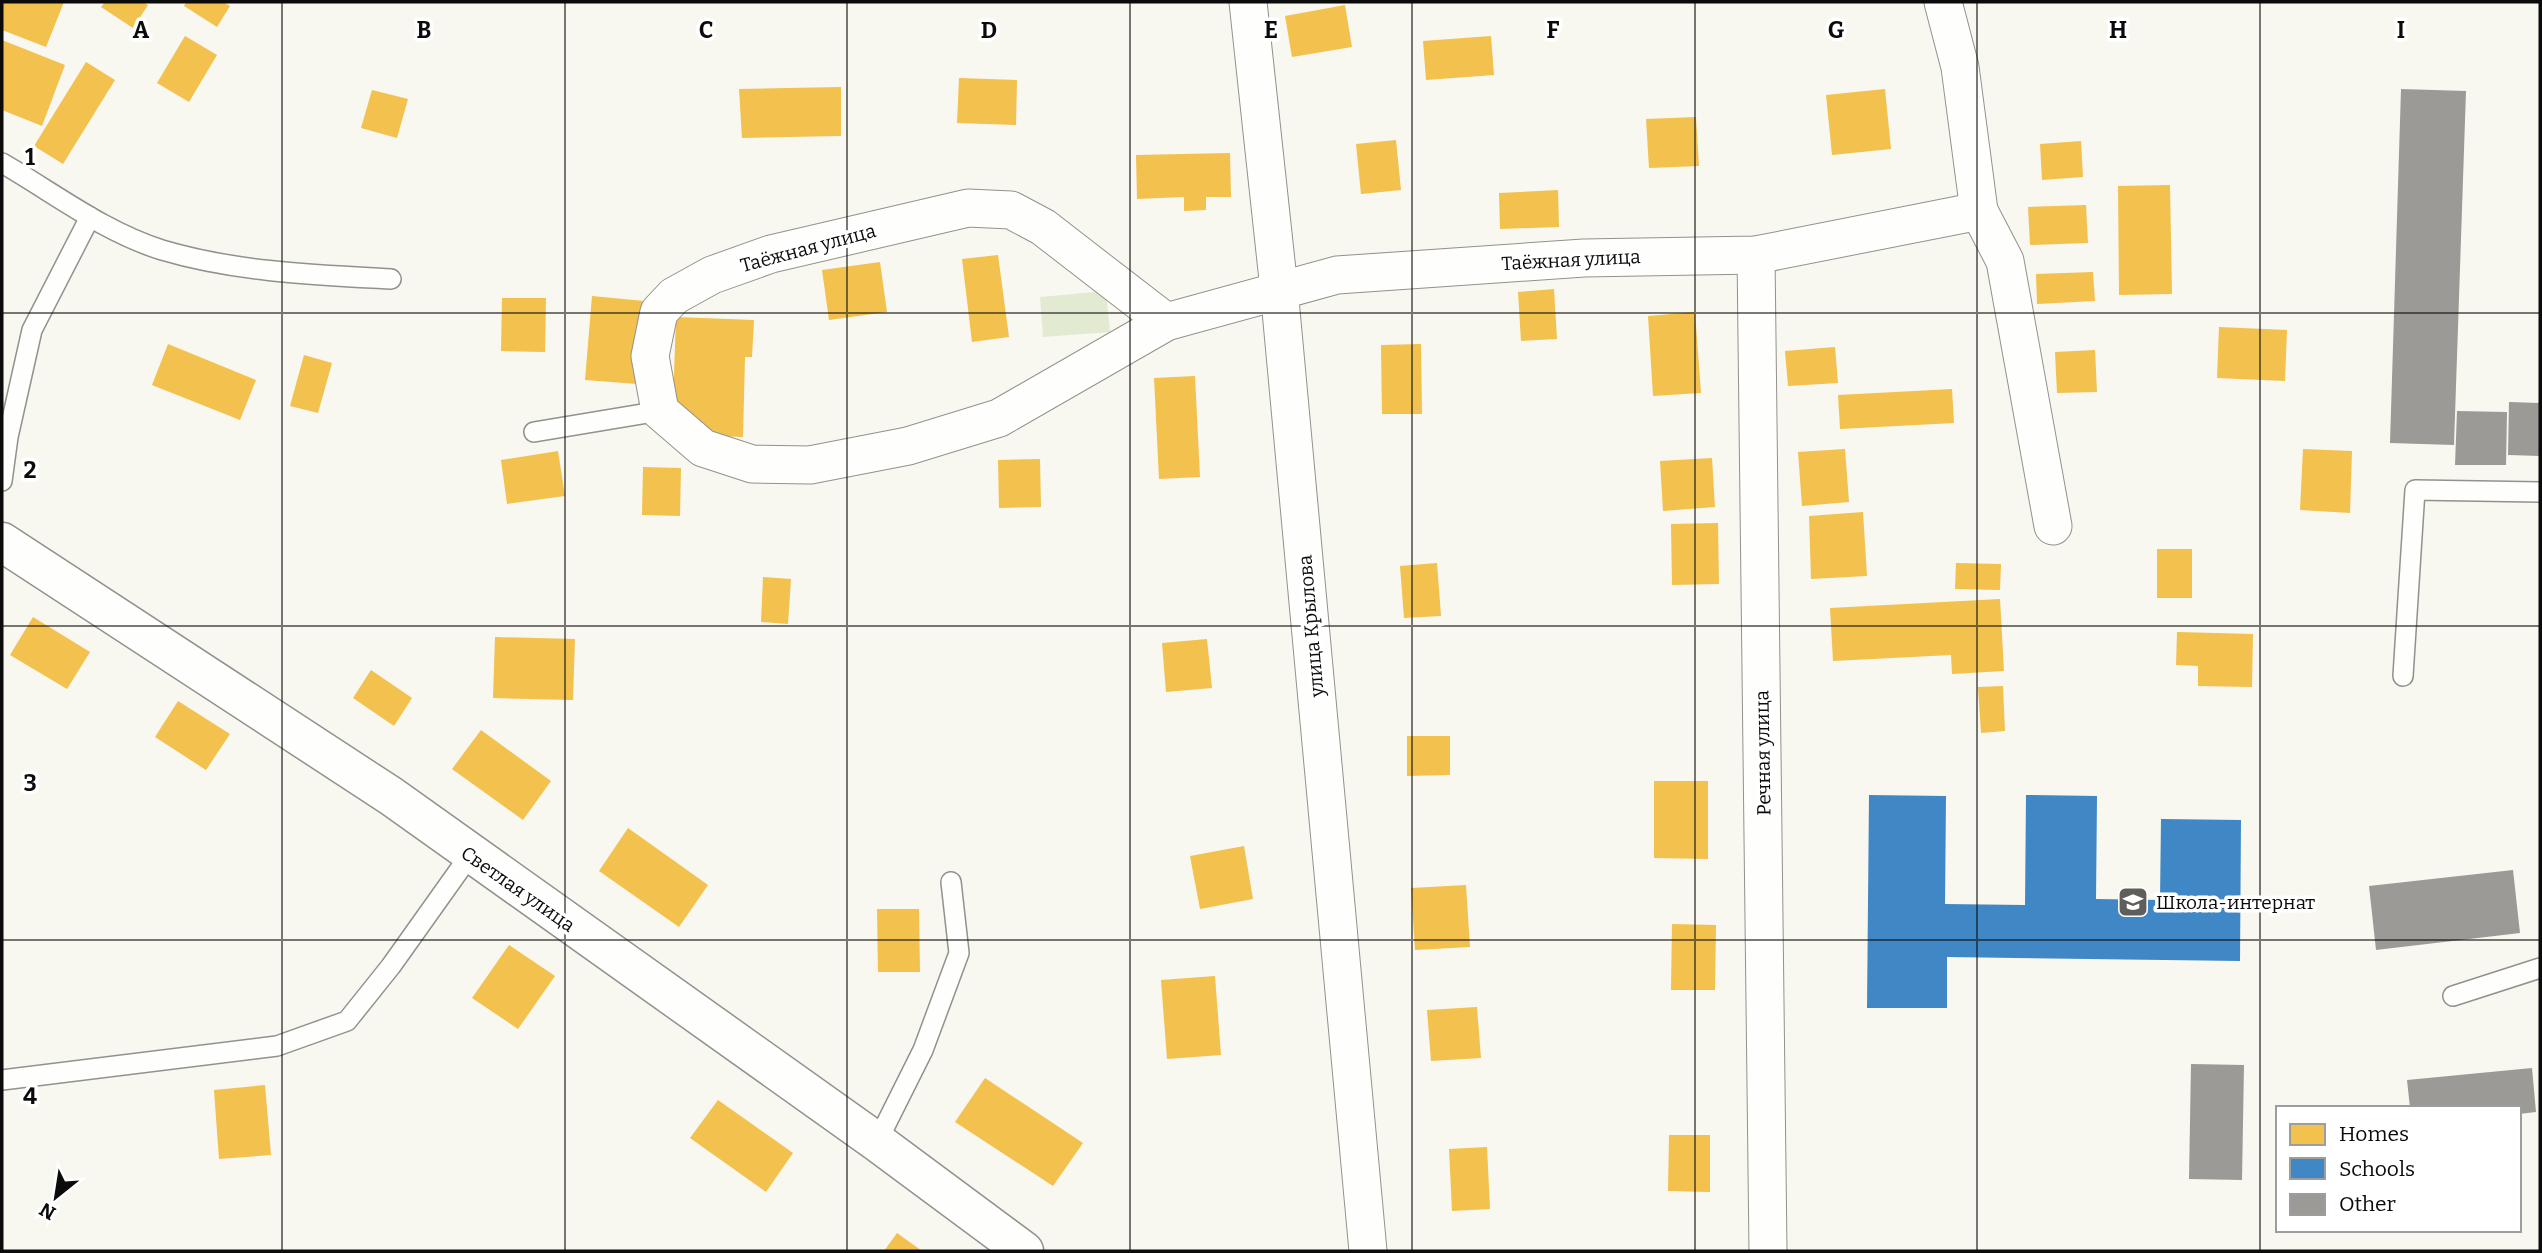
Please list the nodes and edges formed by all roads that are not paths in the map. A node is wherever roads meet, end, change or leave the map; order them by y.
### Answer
1 (1248, 2) edge
2 (1943, 2) edge
3 (2, 163) edge
4 (1979, 211) junction
5 (90, 217) junction
6 (1756, 255) junction
7 (391, 279) dead end
8 (1279, 289) junction
9 (1166, 322) junction
10 (660, 411) junction
11 (534, 432) dead end
12 (2, 481) edge
13 (2540, 492) edge
14 (2053, 526) dead end
15 (2, 542) edge
16 (2403, 676) dead end
17 (470, 855) junction
18 (951, 882) dead end
19 (2540, 968) edge
20 (2453, 996) dead end
21 (2, 1080) edge
22 (877, 1142) junction
23 (1024, 1251) edge
24 (1368, 1251) edge
25 (1768, 1251) edge

1 - 8 street, улица Крылова
2 - 4 street
3 - 5 lane
4 - 6 street, Таёжная улица
4 - 14 street
5 - 7 lane
5 - 12 lane
6 - 8 street, Таёжная улица
6 - 25 street, Речная улица
8 - 9 street, Таёжная улица
8 - 24 street, улица Крылова
9 - 10 street, Таёжная улица
9 - 10 street, Таёжная улица
10 - 11 lane
13 - 16 lane
15 - 17 street, Светлая улица
17 - 21 lane
17 - 22 street, Светлая улица
18 - 22 lane
19 - 20 lane
22 - 23 street, Светлая улица

